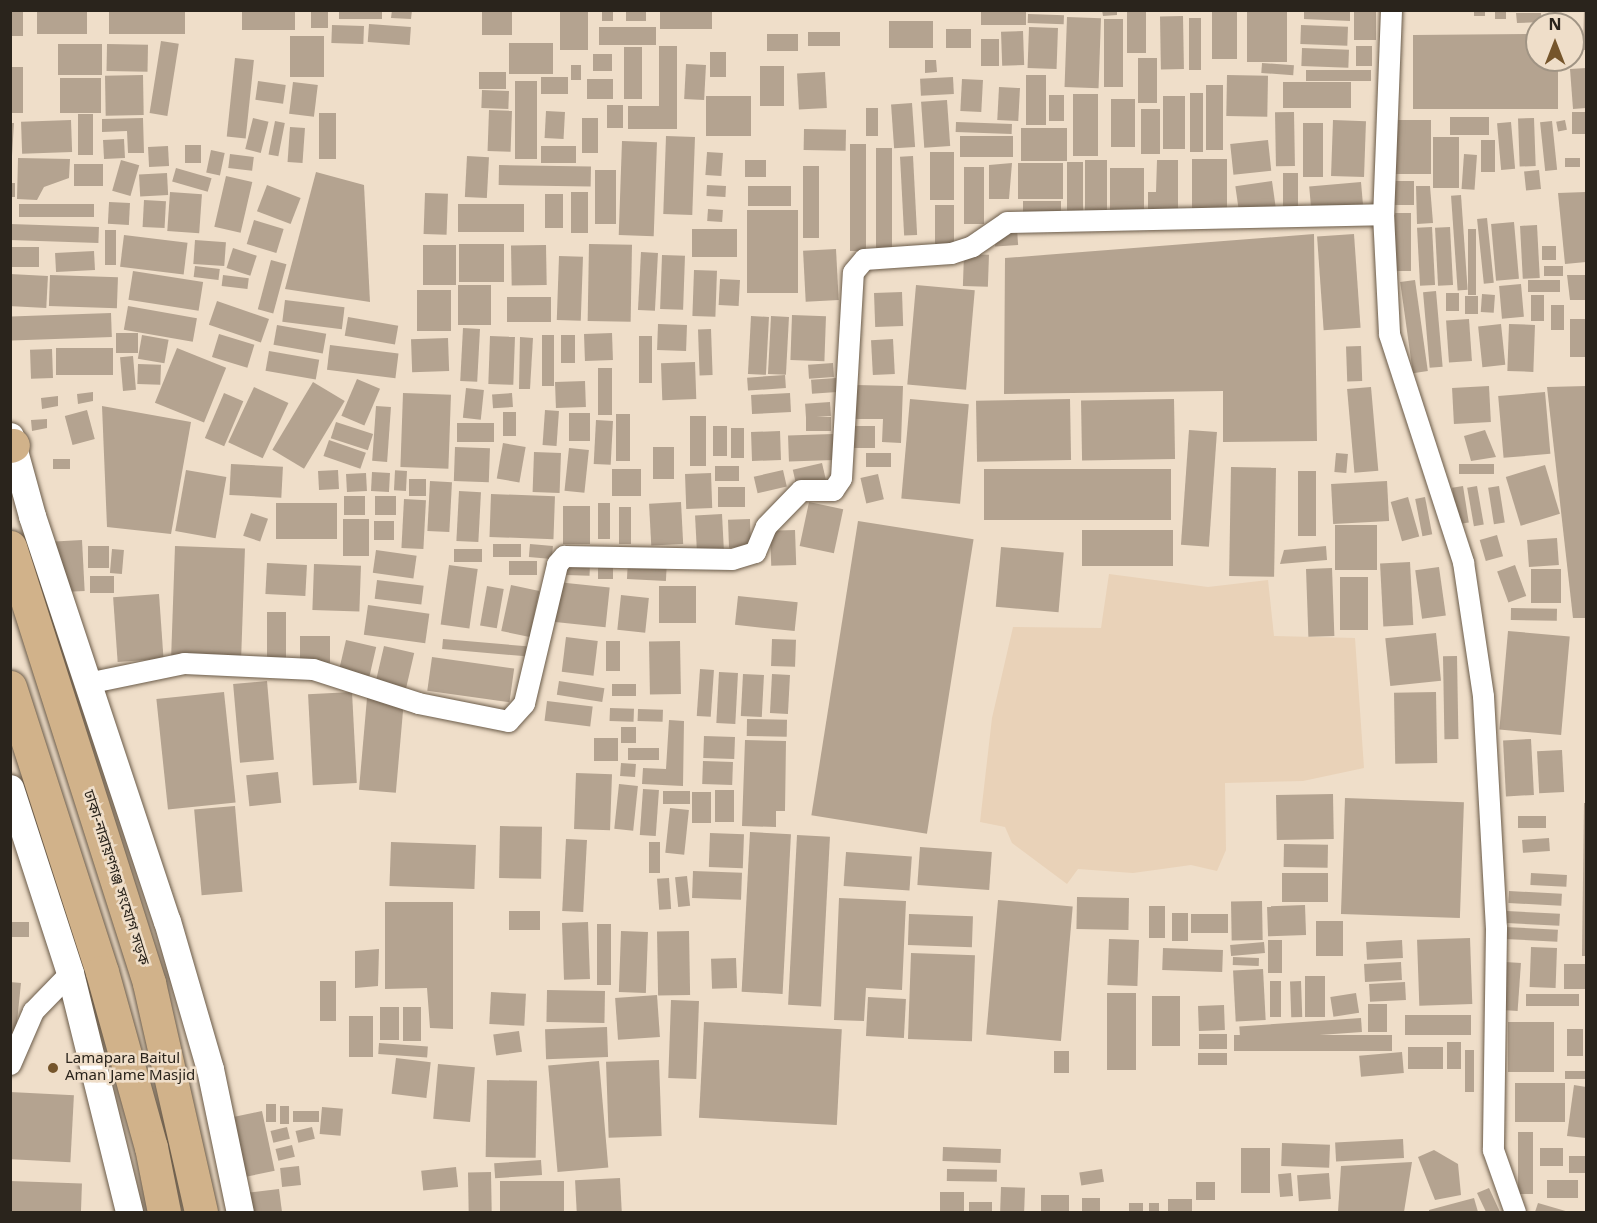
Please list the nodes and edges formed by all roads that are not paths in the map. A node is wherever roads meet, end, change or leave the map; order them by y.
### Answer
1 (1390, 10) edge
2 (1383, 214) junction
3 (11, 442) edge
4 (10, 547) edge
5 (87, 683) junction
6 (10, 687) edge
7 (10, 788) edge
8 (70, 973) junction
9 (10, 1065) edge
10 (129, 1212) edge
11 (164, 1212) edge
12 (201, 1212) edge
13 (240, 1212) edge
14 (1515, 1212) edge

1 - 2 street
2 - 5 street
2 - 14 street
3 - 5 street
4 - 12 main road, ঢাকা-নারায়ণগঞ্জ সংযোগ সড়ক
5 - 13 street
6 - 11 main road
7 - 8 street
8 - 9 street
8 - 10 street

